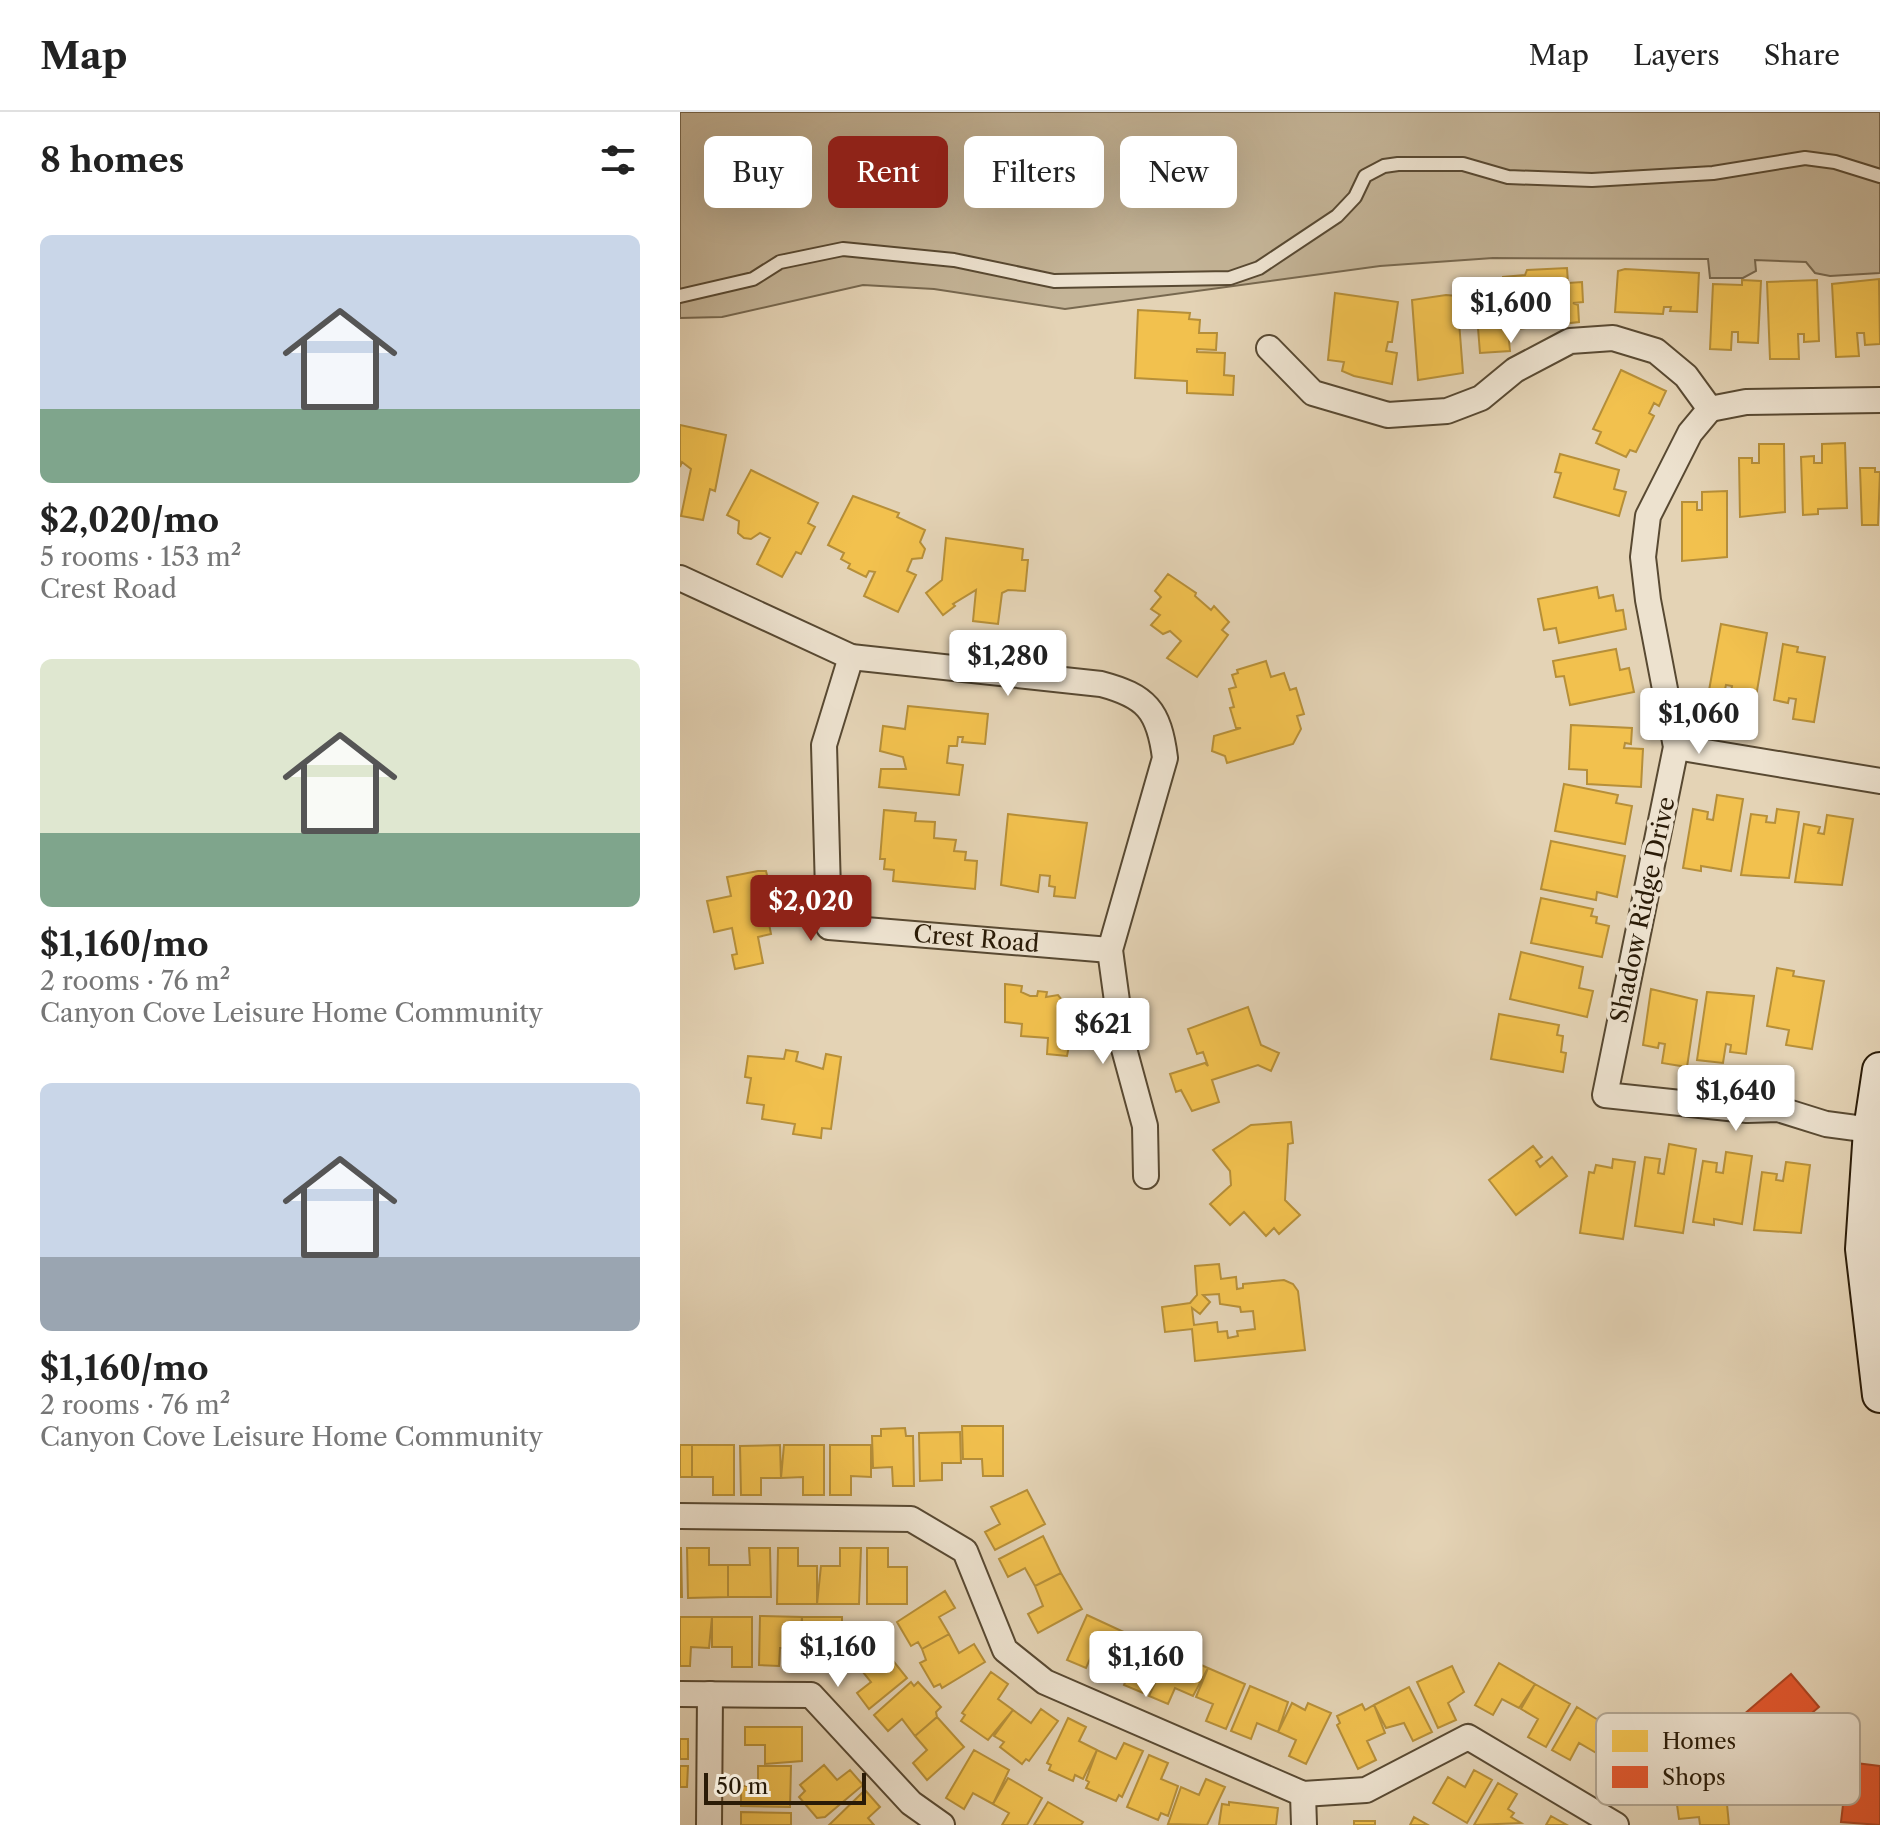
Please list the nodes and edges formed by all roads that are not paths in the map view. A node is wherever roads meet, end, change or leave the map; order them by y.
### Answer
1 (1880, 176) edge
2 (680, 296) edge
3 (1269, 348) dead end
4 (1880, 400) edge
5 (1710, 409) junction
6 (680, 578) edge
7 (851, 657) junction
8 (1676, 747) junction
9 (1880, 781) edge
10 (1110, 950) junction
11 (1880, 1070) edge
12 (1871, 1130) junction
13 (1146, 1176) dead end
14 (1880, 1395) edge
15 (680, 1516) edge
16 (680, 1694) edge
17 (710, 1694) junction
18 (1303, 1794) junction
19 (709, 1825) edge
20 (942, 1825) edge
21 (1304, 1825) edge
22 (1616, 1825) edge

1 - 2 lane
3 - 5 street
4 - 5 street
5 - 8 street, Shadow Ridge Drive
6 - 7 street
7 - 10 street, Crest Road
7 - 10 street
8 - 9 street
8 - 12 street, Shadow Ridge Drive
10 - 13 street
11 - 12 main road
12 - 14 main road
15 - 18 street
16 - 17 street
17 - 19 street
17 - 20 street
18 - 21 street
18 - 22 street

